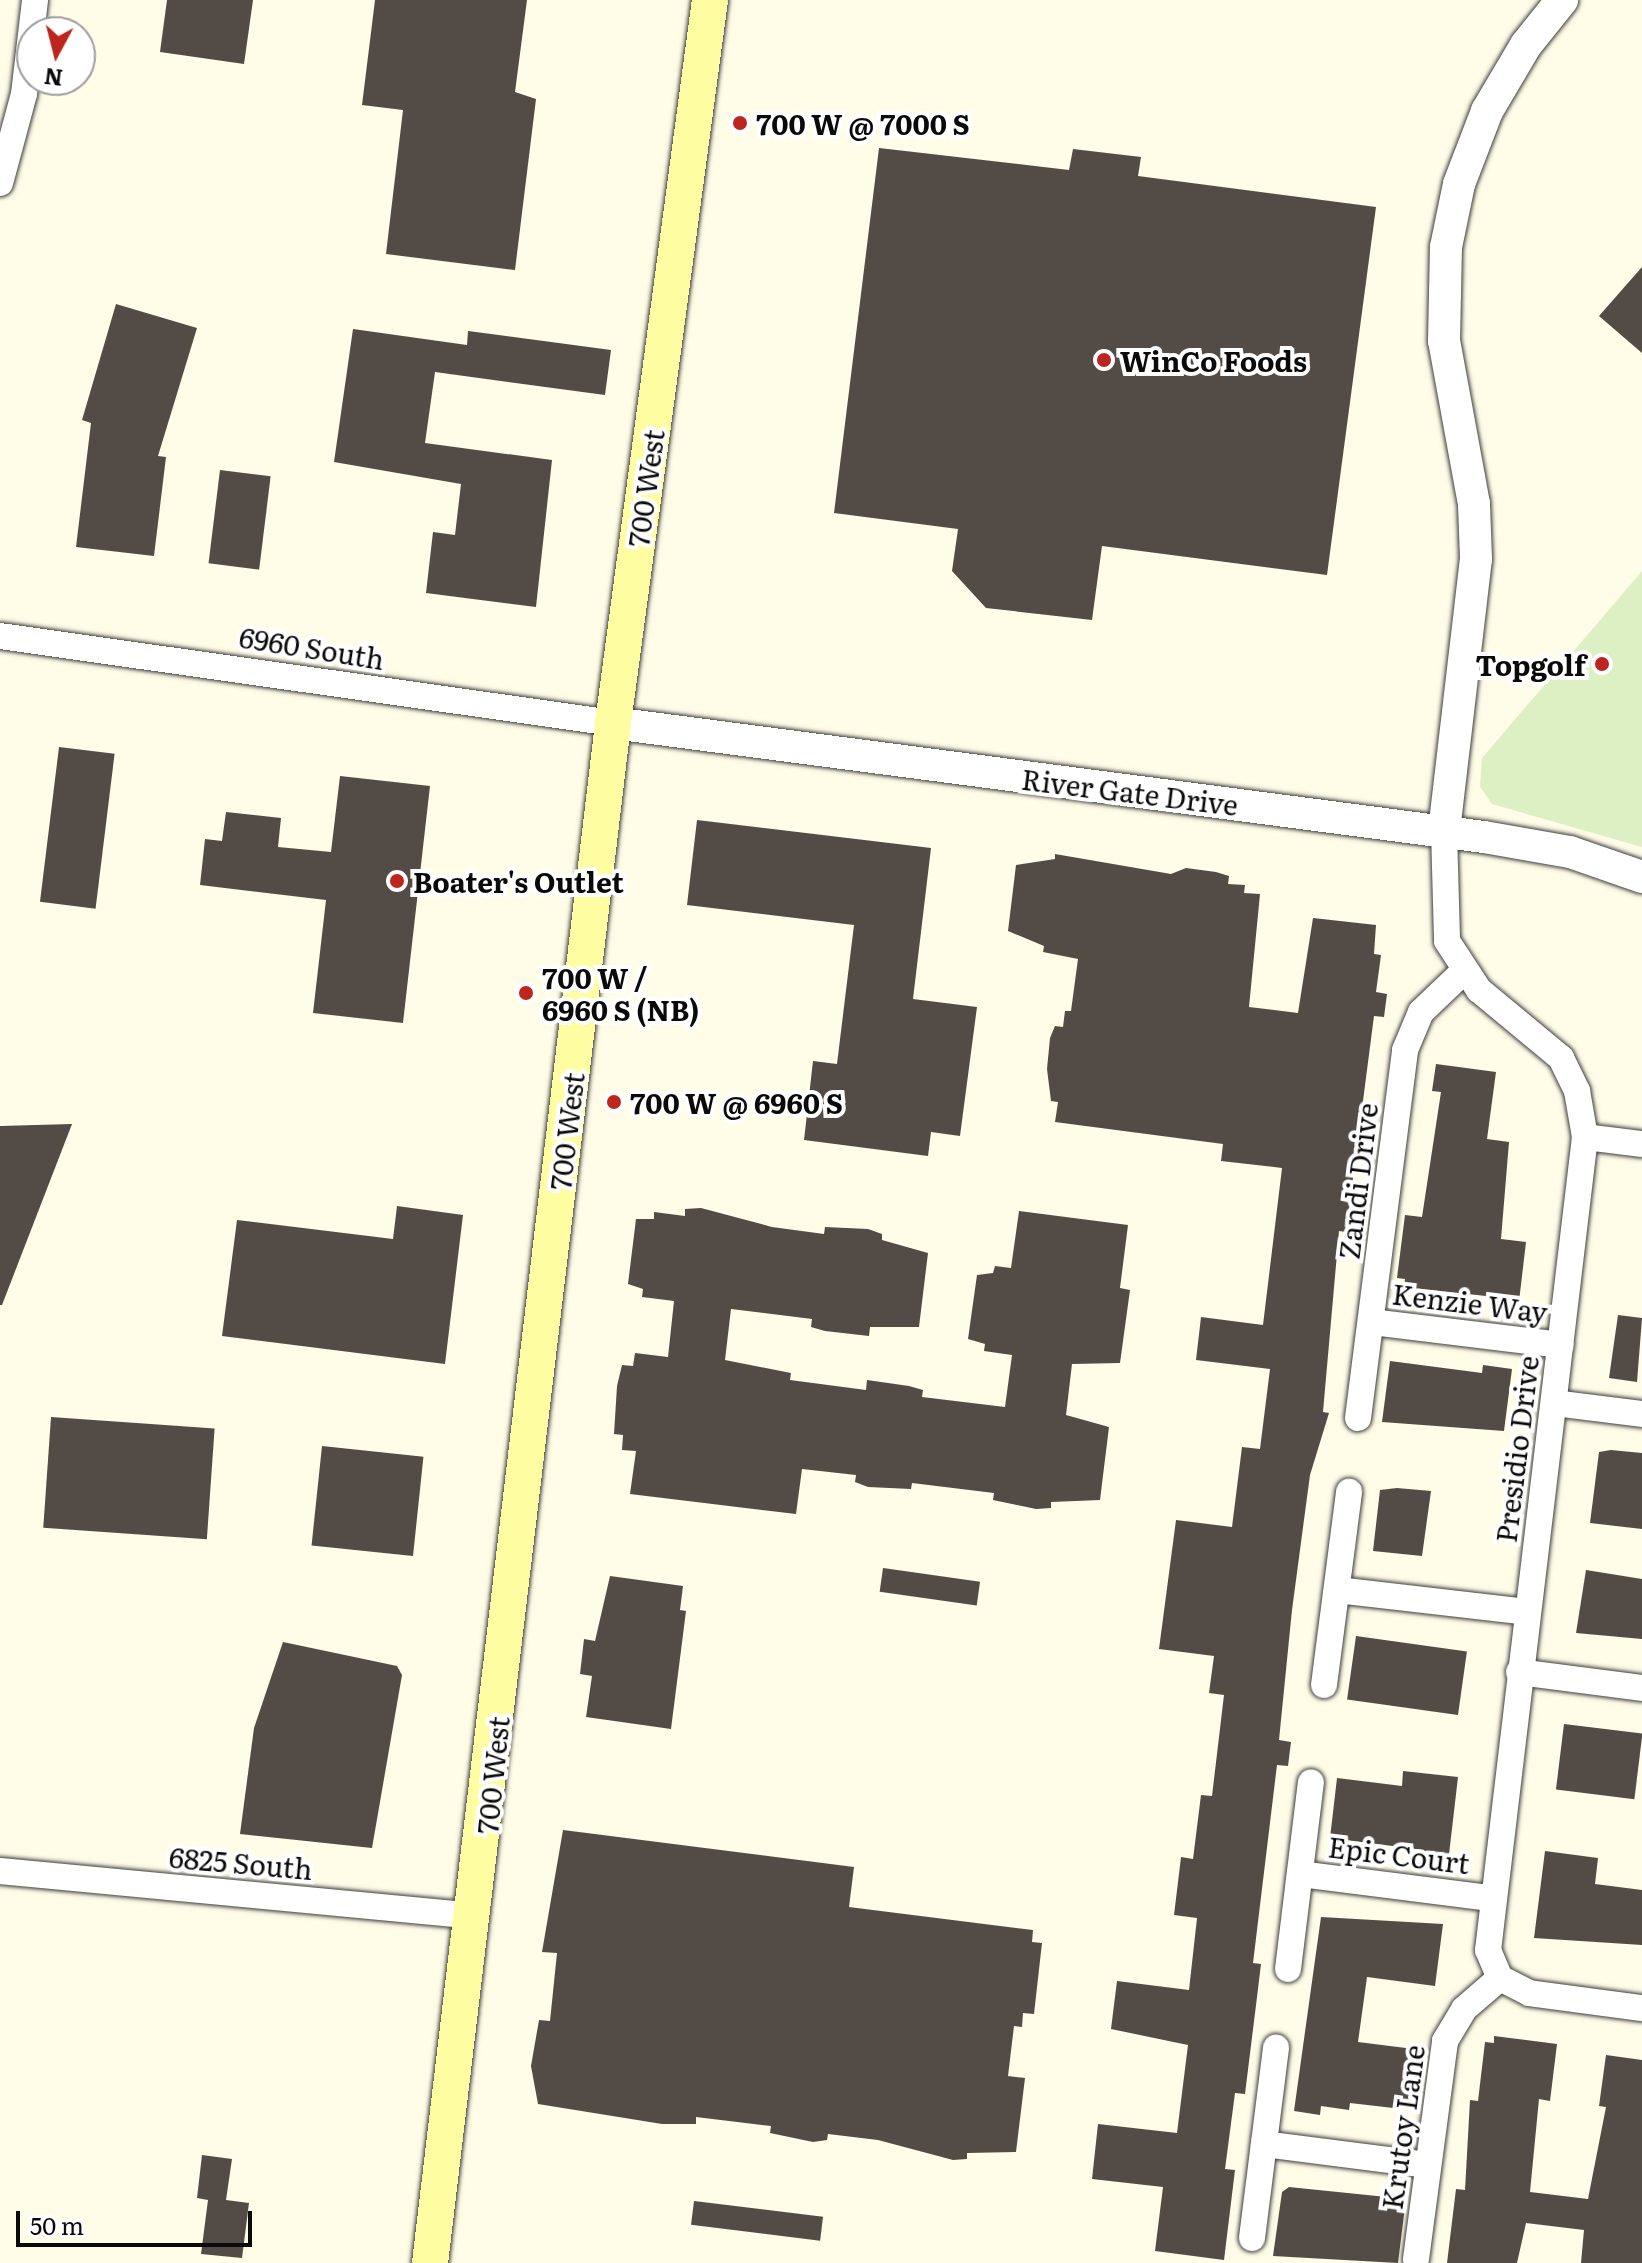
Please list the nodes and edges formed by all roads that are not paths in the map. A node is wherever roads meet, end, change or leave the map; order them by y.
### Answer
1 (35, 0) edge
2 (710, 0) edge
3 (1562, 0) edge
4 (0, 183) edge
5 (0, 636) edge
6 (613, 723) junction
7 (1444, 831) junction
8 (1642, 877) edge
9 (1463, 972) junction
10 (1585, 1137) junction
11 (1642, 1144) edge
12 (1371, 1322) junction
13 (1561, 1345) junction
14 (1554, 1403) junction
15 (1642, 1414) edge
16 (1358, 1418) dead end
17 (1349, 1492) dead end
18 (1337, 1590) junction
19 (1527, 1612) junction
20 (1519, 1672) junction
21 (1324, 1685) dead end
22 (1642, 1688) edge
23 (1311, 1782) dead end
24 (0, 1871) edge
25 (1300, 1874) junction
26 (1491, 1898) junction
27 (476, 1916) junction
28 (1288, 1969) dead end
29 (1500, 1978) junction
30 (1642, 2008) edge
31 (1276, 2048) dead end
32 (1264, 2144) junction
33 (1428, 2165) junction
34 (1252, 2238) dead end
35 (1416, 2259) dead end
36 (430, 2263) edge

1 - 4 street
2 - 6 main road, 700 West
3 - 7 street
5 - 6 street, 6960 South
6 - 7 street, River Gate Drive
6 - 27 main road, 700 West
7 - 8 street, River Gate Drive
7 - 9 street, Presidio Drive
9 - 10 street, Presidio Drive
9 - 12 street, Zandi Drive
10 - 11 street
10 - 13 street, Presidio Drive
12 - 13 street, Kenzie Way
12 - 16 street, Zandi Drive
13 - 14 street, Presidio Drive
14 - 15 street
14 - 19 street, Presidio Drive
17 - 18 street
18 - 19 street
18 - 21 street
19 - 20 street, Presidio Drive
20 - 22 street
20 - 26 street, Presidio Drive
23 - 25 street, Epic Court
24 - 27 street, 6825 South
25 - 26 street, Epic Court
25 - 28 street, Epic Court
26 - 29 street, Presidio Drive
27 - 36 main road, 700 West
29 - 30 street
29 - 33 street, Krutoy Lane
31 - 32 street
32 - 33 street
32 - 34 street
33 - 35 street, Krutoy Lane

